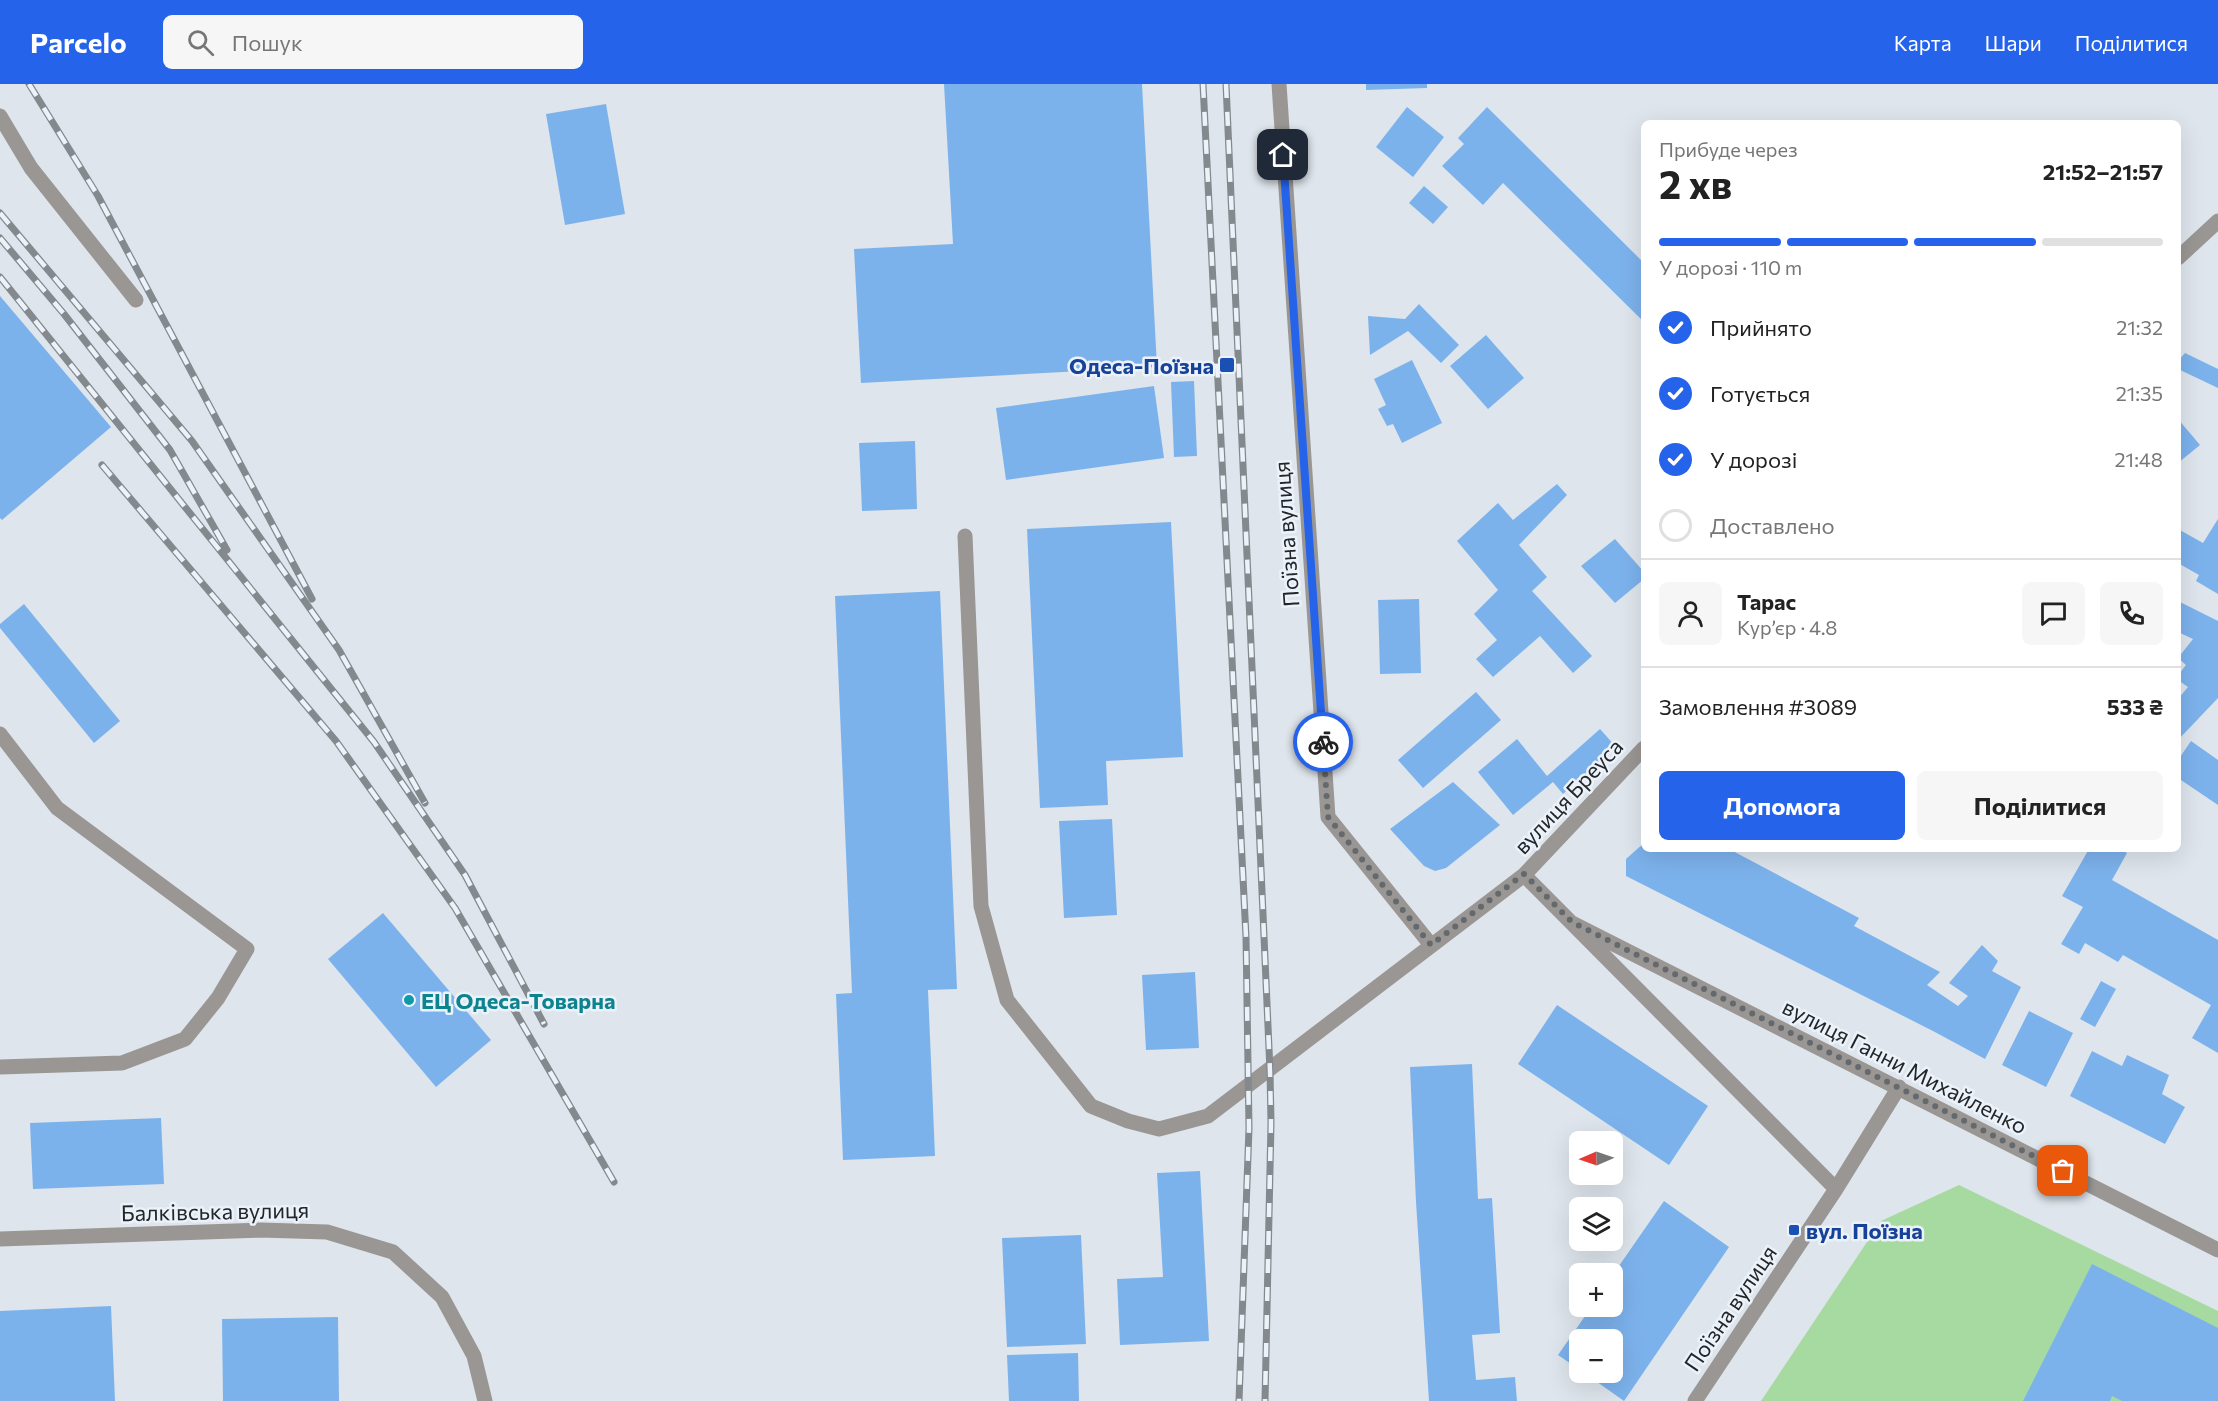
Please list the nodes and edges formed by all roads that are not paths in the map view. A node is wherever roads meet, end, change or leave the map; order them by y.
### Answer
1 (1279, 84) edge
2 (0, 116) edge
3 (2218, 221) edge
4 (2181, 255) edge
5 (136, 300) dead end
6 (964, 536) dead end
7 (0, 734) edge
8 (1641, 751) edge
9 (1524, 874) junction
10 (1572, 922) junction
11 (1431, 945) junction
12 (0, 1067) edge
13 (1899, 1087) junction
14 (1836, 1189) junction
15 (0, 1239) edge
16 (2218, 1251) edge
17 (485, 1401) edge
18 (1695, 1401) edge

1 - 11 street, Поїзна вулиця
2 - 5 street
3 - 4 street
6 - 11 street, вулиця Бреуса
7 - 12 street
8 - 9 street, вулиця Бреуса
9 - 10 street, вулиця Ганни Михайленко
9 - 11 street, вулиця Бреуса
10 - 13 street, вулиця Ганни Михайленко
10 - 14 street, вулиця Ганни Михайленко
13 - 14 street, Поїзна вулиця
13 - 16 street, вулиця Ганни Михайленко
14 - 18 street, Поїзна вулиця
15 - 17 street, Балківська вулиця

